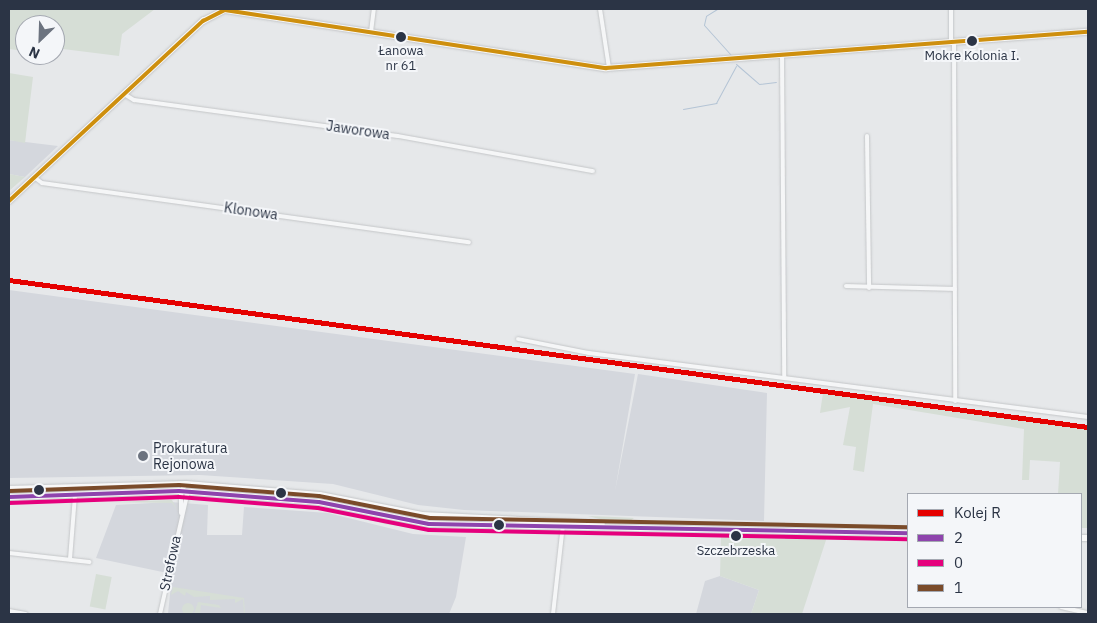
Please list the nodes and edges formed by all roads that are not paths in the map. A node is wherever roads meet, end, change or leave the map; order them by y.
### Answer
1 (374, 9) edge
2 (600, 9) edge
3 (951, 9) edge
4 (371, 32) junction
5 (1088, 32) edge
6 (953, 42) junction
7 (782, 55) junction
8 (609, 68) junction
9 (124, 94) junction
10 (867, 136) dead end
11 (593, 171) dead end
12 (34, 178) junction
13 (9, 201) edge
14 (469, 242) dead end
15 (846, 286) dead end
16 (869, 288) junction
17 (955, 289) junction
18 (518, 338) dead end
19 (784, 376) junction
20 (955, 401) junction
21 (1088, 417) edge
22 (186, 484) junction
23 (9, 489) edge
24 (184, 492) junction
25 (75, 496) junction
26 (9, 497) edge
27 (563, 520) junction
28 (609, 526) junction
29 (563, 528) junction
30 (907, 533) edge
31 (9, 553) edge
32 (70, 560) junction
33 (89, 562) dead end
34 (1066, 608) edge
35 (9, 611) edge
36 (1088, 613) edge
37 (26, 614) edge
38 (160, 614) edge
39 (553, 614) edge

1 - 4 street
2 - 8 street
3 - 6 street
4 - 8 street
4 - 9 street
5 - 6 street
6 - 7 street
6 - 17 street
7 - 8 street
7 - 19 street
9 - 11 street, Jaworowa
9 - 12 street
10 - 16 street
12 - 13 street
12 - 14 street, Klonowa
15 - 16 street
16 - 17 street
17 - 20 street
18 - 19 street
19 - 20 street
20 - 21 street
22 - 23 main road
22 - 24 street
22 - 27 main road
24 - 25 main road
24 - 29 main road
24 - 38 street, Strefowa
25 - 26 main road
25 - 32 street
27 - 28 main road
27 - 29 street
28 - 29 main road
28 - 30 main road
29 - 39 street
31 - 32 street
32 - 33 street
34 - 36 street
35 - 37 street

